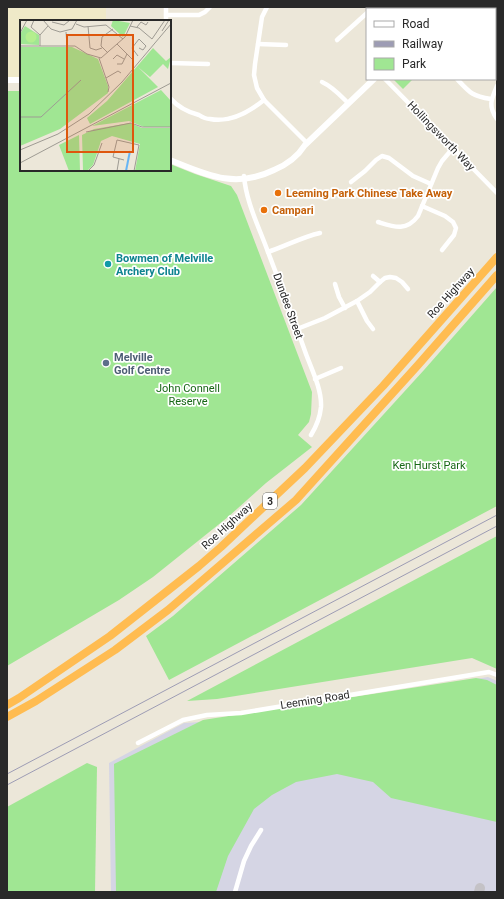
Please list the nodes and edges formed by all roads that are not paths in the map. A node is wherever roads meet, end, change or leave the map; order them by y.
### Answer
1 (166, 7) edge
2 (210, 7) edge
3 (267, 7) edge
4 (366, 14) edge
5 (166, 15) junction
6 (166, 20) edge
7 (337, 40) dead end
8 (258, 44) junction
9 (286, 45) dead end
10 (171, 63) edge
11 (208, 64) dead end
12 (373, 80) edge
13 (386, 80) edge
14 (458, 80) edge
15 (7, 81) edge
16 (20, 81) edge
17 (322, 82) dead end
18 (497, 86) edge
19 (171, 99) edge
20 (491, 99) junction
21 (264, 100) junction
22 (348, 104) junction
23 (497, 119) edge
24 (306, 144) junction
25 (453, 148) junction
26 (171, 157) edge
27 (171, 160) edge
28 (244, 178) junction
29 (351, 182) dead end
30 (431, 184) junction
31 (497, 193) edge
32 (422, 206) junction
33 (378, 222) dead end
34 (320, 233) dead end
35 (442, 250) dead end
36 (268, 252) junction
37 (497, 257) edge
38 (497, 275) edge
39 (373, 276) dead end
40 (380, 282) junction
41 (335, 284) dead end
42 (408, 289) dead end
43 (357, 301) junction
44 (345, 308) junction
45 (297, 329) junction
46 (373, 329) dead end
47 (341, 368) dead end
48 (315, 379) junction
49 (311, 435) dead end
50 (497, 675) edge
51 (7, 705) edge
52 (7, 717) edge
53 (138, 743) dead end
54 (261, 830) dead end
55 (235, 892) edge

1 - 5 street
2 - 5 street
3 - 8 street
4 - 7 street
5 - 6 street
8 - 9 street
8 - 21 street
10 - 11 street
12 - 22 main road
13 - 25 street, Hollingsworth Way
14 - 20 street
15 - 16 main road
17 - 22 street
18 - 20 street
19 - 21 street
20 - 23 street
21 - 24 street
22 - 24 main road
24 - 28 main road
25 - 30 street
25 - 31 street, Hollingsworth Way
26 - 28 main road
27 - 28 main road
28 - 36 street, Dundee Street
29 - 30 street
30 - 32 street
32 - 33 street
32 - 35 street
34 - 36 street
36 - 45 street, Dundee Street
37 - 51 highway, Roe Highway / 3
38 - 52 highway, Roe Highway / 3
39 - 40 street
40 - 42 street
40 - 43 street
41 - 44 street
43 - 44 street
43 - 46 street
44 - 45 street
45 - 48 street, Dundee Street
47 - 48 street
48 - 49 street, Dundee Street
50 - 53 street, Leeming Road
54 - 55 street

